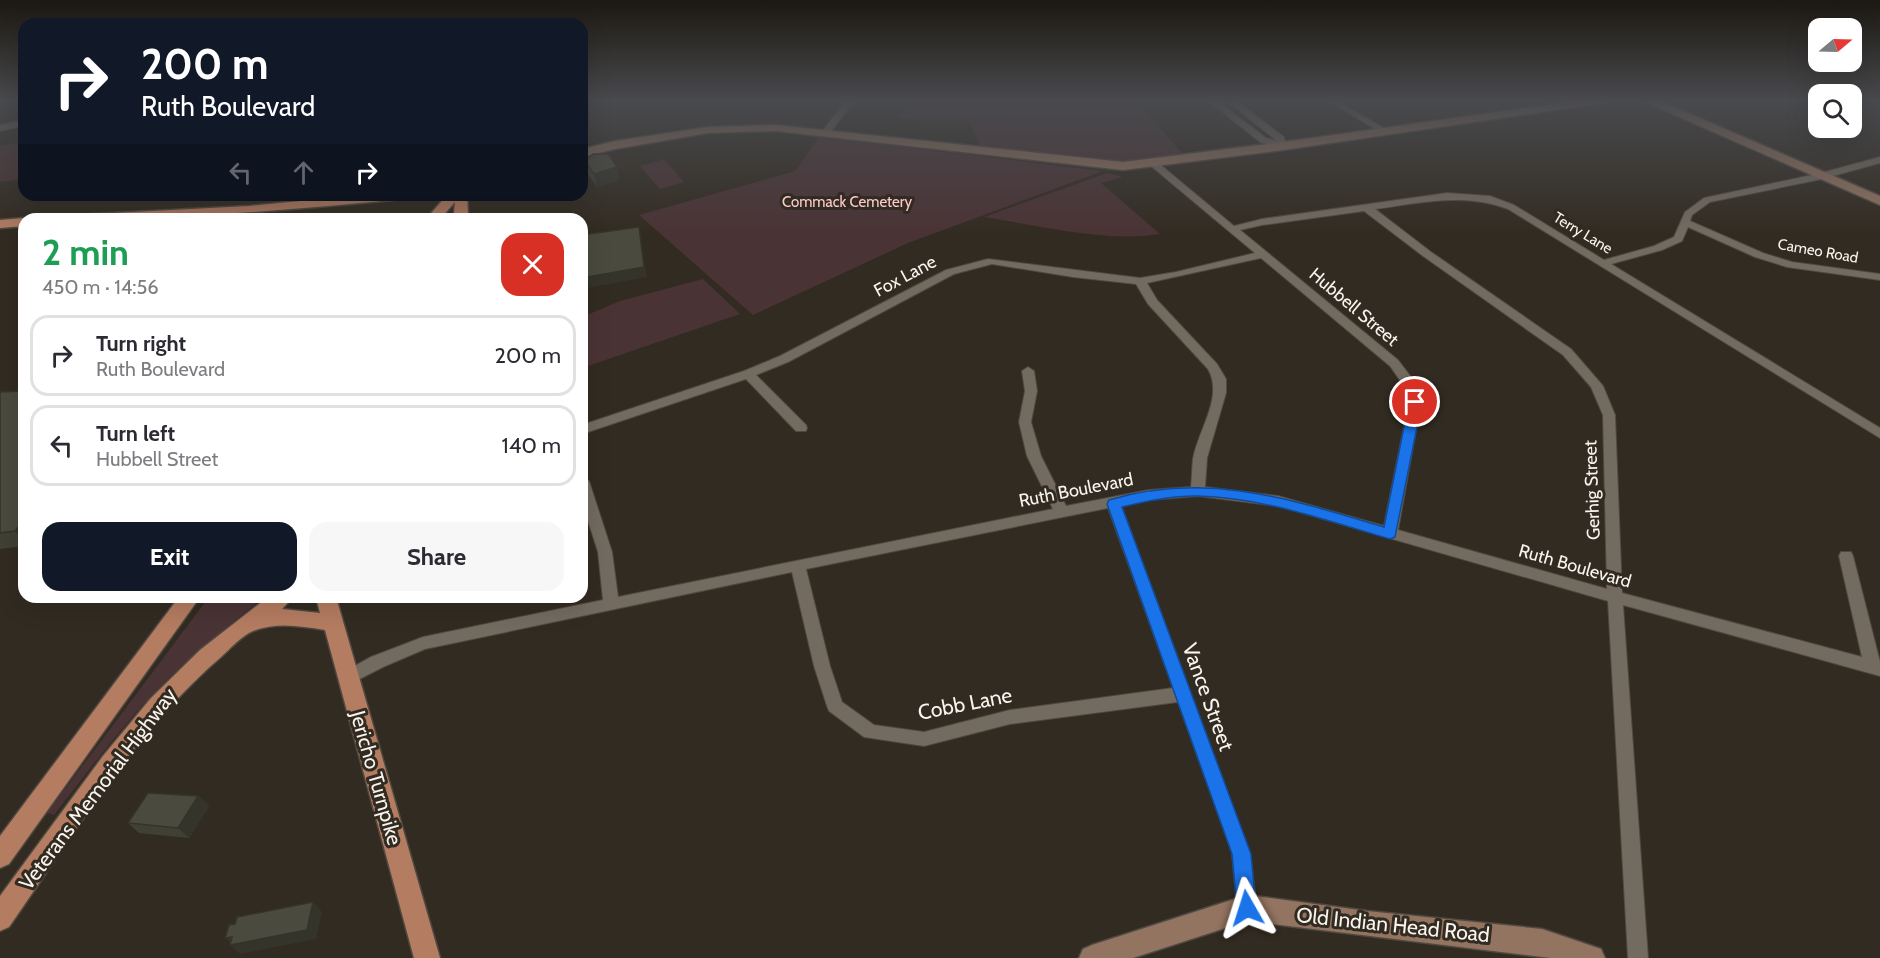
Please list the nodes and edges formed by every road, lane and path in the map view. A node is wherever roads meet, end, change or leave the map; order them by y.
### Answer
1 (618, 145) edge
2 (632, 145) edge
3 (932, 145) edge
4 (1279, 145) edge
5 (1293, 145) edge
6 (1755, 145) edge
7 (1760, 145) edge
8 (1283, 146) junction
9 (588, 152) edge
10 (588, 158) edge
11 (1880, 160) edge
12 (1154, 164) junction
13 (1827, 175) junction
14 (1880, 195) edge
15 (284, 201) edge
16 (349, 201) edge
17 (449, 201) edge
18 (1880, 201) edge
19 (1367, 208) junction
20 (214, 210) junction
21 (168, 213) edge
22 (438, 213) edge
23 (18, 222) edge
24 (1685, 222) junction
25 (0, 224) edge
26 (1233, 229) junction
27 (1263, 254) junction
28 (1603, 263) junction
29 (1880, 277) edge
30 (1140, 281) junction
31 (1028, 371) dead end
32 (747, 374) junction
33 (588, 428) edge
34 (801, 428) dead end
35 (1880, 434) edge
36 (1198, 491) junction
37 (588, 500) edge
38 (1114, 504) junction
39 (1062, 513) junction
40 (1390, 534) junction
41 (1846, 556) dead end
42 (798, 567) junction
43 (1615, 597) junction
44 (186, 603) edge
45 (275, 603) edge
46 (328, 603) edge
47 (611, 605) junction
48 (333, 623) junction
49 (236, 632) junction
50 (1876, 668) edge
51 (348, 678) junction
52 (1182, 694) junction
53 (0, 856) edge
54 (1247, 908) junction
55 (0, 918) edge
56 (427, 958) edge
57 (1092, 958) edge
58 (1592, 958) edge
59 (1638, 958) edge

1 - 9 main road
2 - 10 main road
3 - 12 main road
4 - 8 street
5 - 8 main road
6 - 13 main road
7 - 13 main road
8 - 12 main road
11 - 13 street
12 - 26 street, Hubbell Street
13 - 14 main road
13 - 18 main road
13 - 24 street
15 - 20 main road
16 - 20 main road
17 - 22 main road
19 - 26 street, Terry Lane
19 - 28 street, Terry Lane
19 - 43 street, Gerhig Street
20 - 21 main road
23 - 25 main road
24 - 28 street
24 - 29 street, Cameo Road
26 - 27 street, Hubbell Street
27 - 30 street, Fox Lane
27 - 40 street, Hubbell Street
28 - 35 street, Terry Lane
30 - 32 street, Fox Lane
30 - 36 street
31 - 39 street
32 - 33 street, Fox Lane
32 - 34 street
36 - 38 street, Ruth Boulevard
36 - 40 street, Ruth Boulevard
37 - 47 street
38 - 39 street, Ruth Boulevard
38 - 52 street, Vance Street
39 - 42 street, Ruth Boulevard
40 - 43 street, Ruth Boulevard
41 - 50 street
42 - 47 street, Ruth Boulevard
42 - 52 street, Cobb Lane
43 - 50 street, Ruth Boulevard
43 - 59 street, Gerhig Street
44 - 53 main road, Veterans Memorial Highway
45 - 49 main road, Veterans Memorial Highway
46 - 48 main road, Jericho Turnpike
47 - 51 street, Ruth Boulevard
48 - 49 main road
48 - 51 main road, Jericho Turnpike
49 - 55 main road, Veterans Memorial Highway
51 - 56 main road, Jericho Turnpike
52 - 54 street, Vance Street
54 - 57 main road, Old Indian Head Road
54 - 58 main road, Old Indian Head Road

